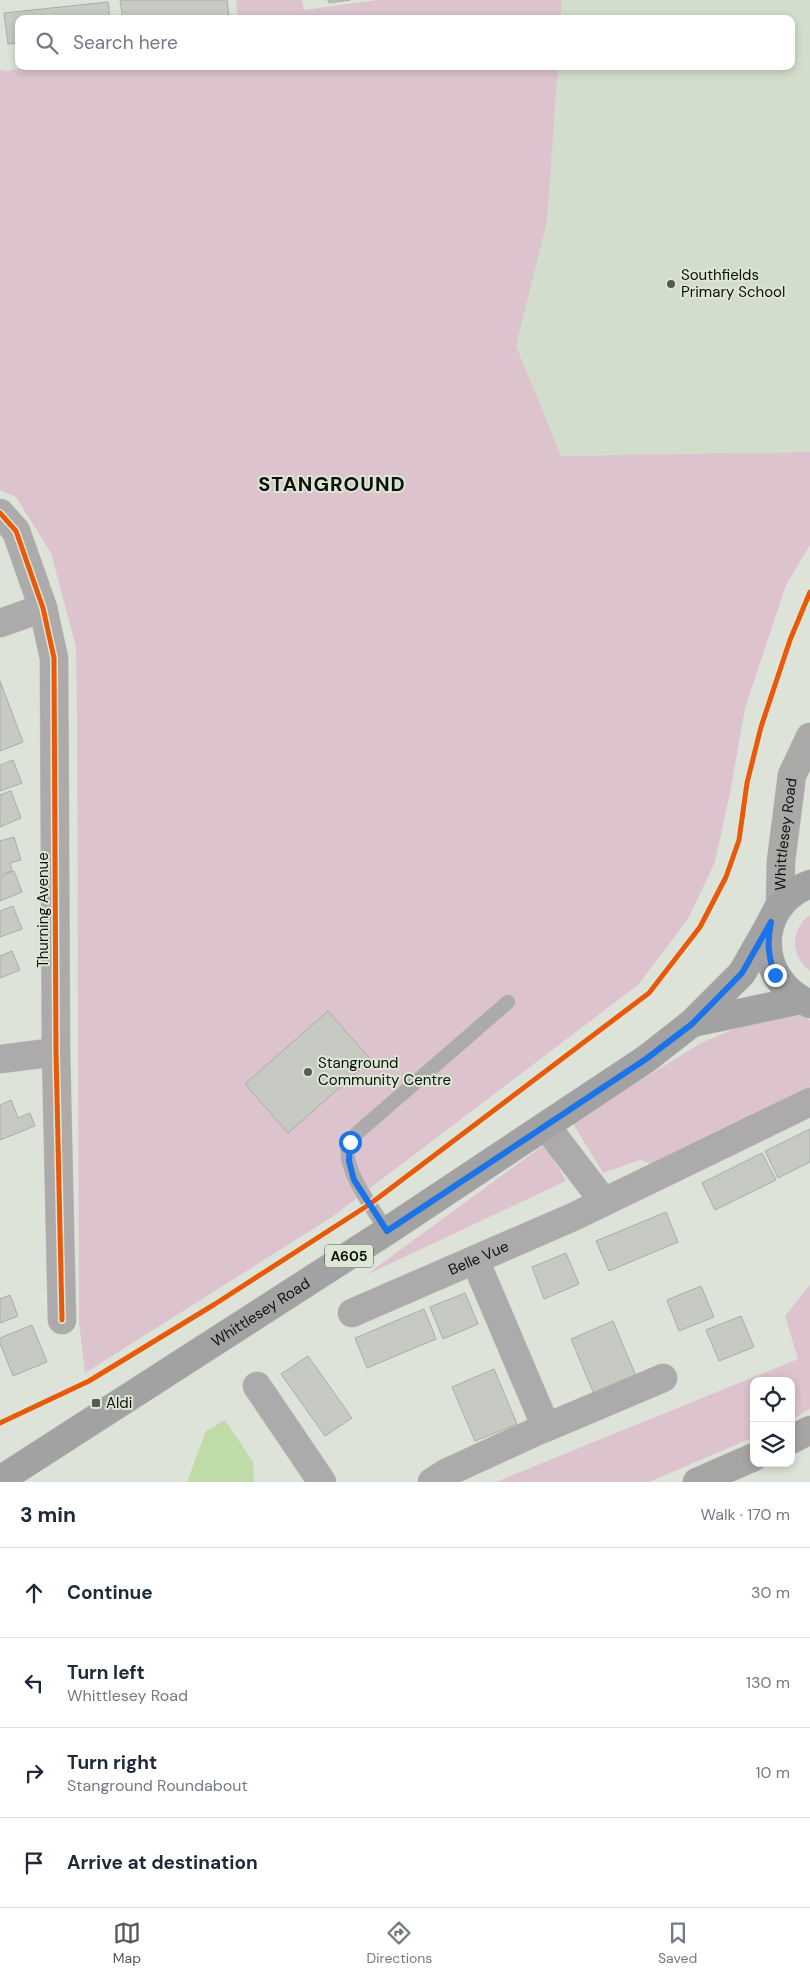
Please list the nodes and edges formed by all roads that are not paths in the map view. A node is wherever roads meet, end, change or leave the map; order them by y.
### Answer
1 (0, 512) edge
2 (43, 608) junction
3 (0, 623) edge
4 (810, 737) edge
5 (810, 774) edge
6 (810, 884) edge
7 (776, 914) junction
8 (508, 1002) dead end
9 (805, 1002) edge
10 (692, 1024) junction
11 (56, 1052) junction
12 (0, 1059) edge
13 (810, 1102) edge
14 (546, 1126) junction
15 (604, 1202) junction
16 (387, 1231) junction
17 (475, 1260) junction
18 (352, 1313) dead end
19 (62, 1320) dead end
20 (663, 1378) dead end
21 (257, 1386) dead end
22 (545, 1428) junction
23 (810, 1430) edge
24 (795, 1438) edge
25 (750, 1459) edge
26 (0, 1480) edge
27 (322, 1482) edge
28 (432, 1482) edge
29 (697, 1482) edge

1 - 2 street, Thurning Avenue
2 - 3 street
2 - 11 street, Thurning Avenue
4 - 5 main road, Whittlesey Road
4 - 7 main road, Whittlesey Road
6 - 7 main road, A605
7 - 9 main road, A605
7 - 10 main road, Whittlesey Road / A605
8 - 16 lane
9 - 10 main road, Whittlesey Road / A605
10 - 14 main road, Whittlesey Road / A605
11 - 12 street
11 - 19 street, Thurning Avenue
13 - 15 street, Belle Vue
14 - 15 street
14 - 16 main road, Whittlesey Road / A605
15 - 17 street, Belle Vue
16 - 26 main road, Whittlesey Road / A605
17 - 18 street, Belle Vue
17 - 22 street
20 - 22 street
21 - 27 street
22 - 28 street
23 - 24 highway
25 - 29 highway

